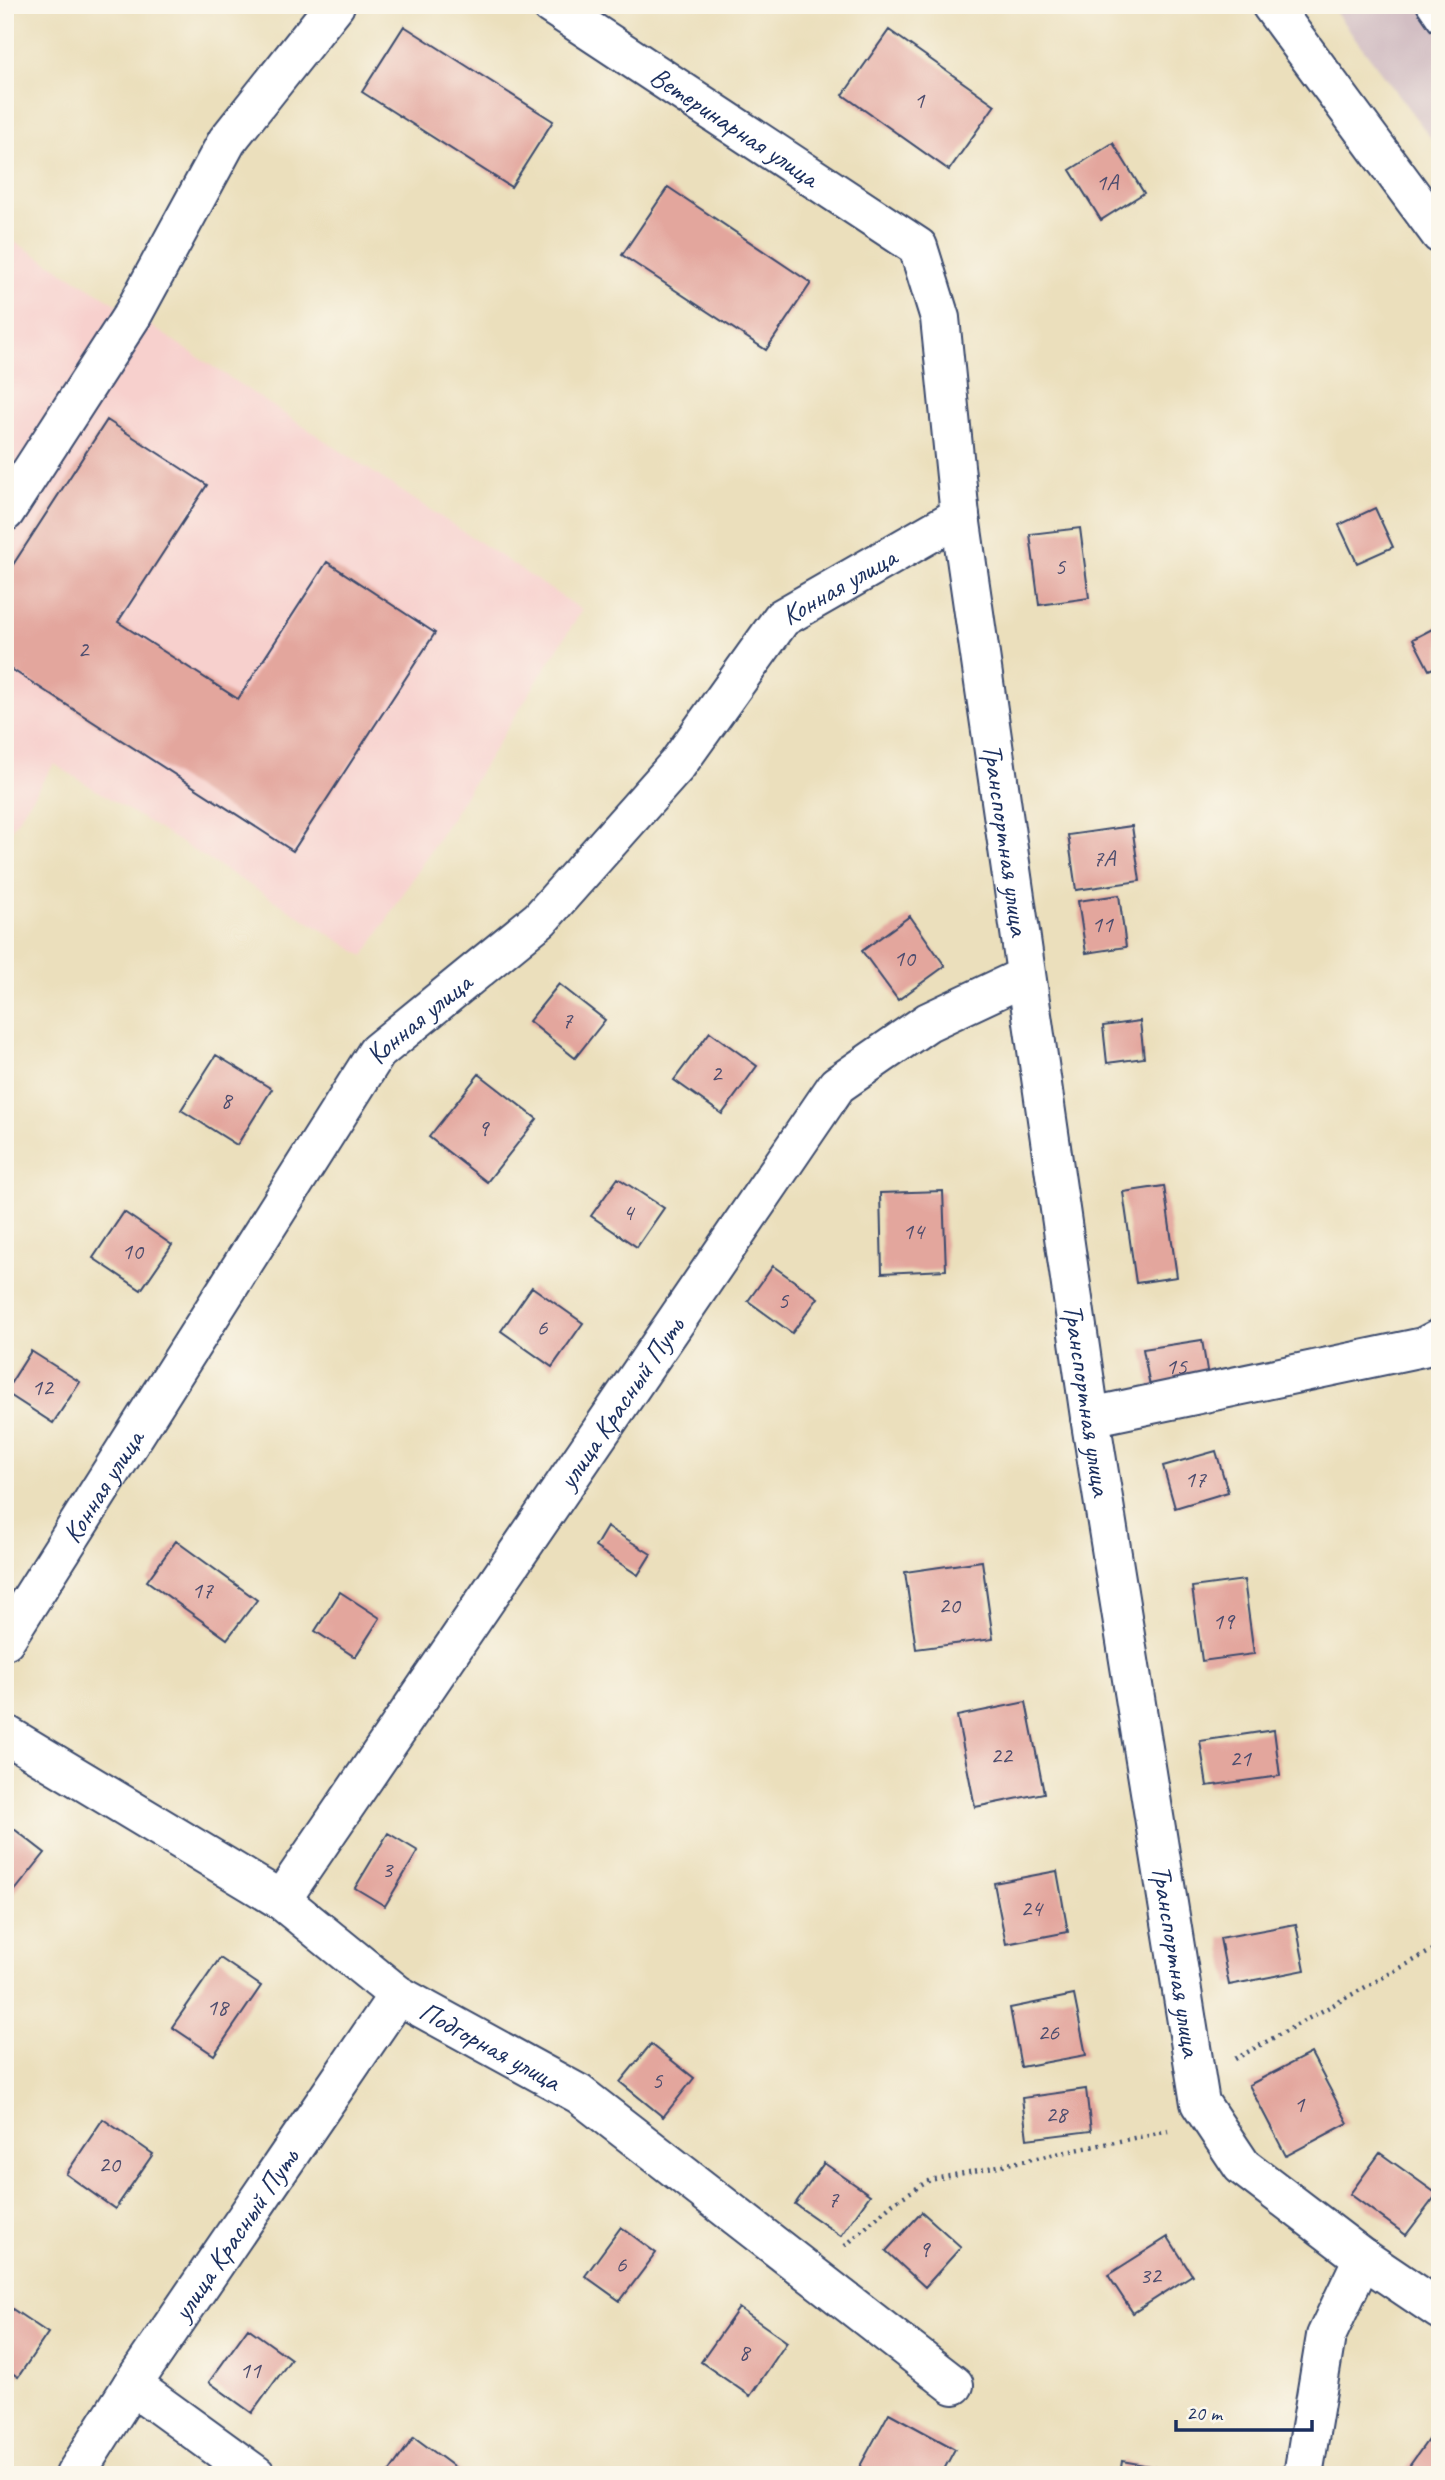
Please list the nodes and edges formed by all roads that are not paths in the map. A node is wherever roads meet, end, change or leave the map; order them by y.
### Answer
1 (335, 5) edge
2 (551, 5) edge
3 (1271, 5) edge
4 (1430, 5) edge
5 (1440, 21) edge
6 (1440, 234) edge
7 (918, 247) joint
8 (5, 512) edge
9 (960, 516) junction
10 (1026, 976) junction
11 (1440, 1338) edge
12 (1090, 1417) junction
13 (5, 1640) edge
14 (5, 1734) edge
15 (281, 1900) junction
16 (398, 1995) junction
17 (1363, 2258) junction
18 (1440, 2309) edge
19 (132, 2385) junction
20 (954, 2385) dead end
21 (75, 2475) edge
22 (256, 2475) edge
23 (1303, 2475) edge

1 - 8 street
2 - 7 street, Ветеринарная улица
3 - 6 street
4 - 5 lane
7 - 9 street, Транспортная улица
9 - 10 street, Транспортная улица
9 - 13 street, Конная улица
10 - 12 street, Транспортная улица
10 - 15 street, улица Красный Путь
11 - 12 street
12 - 17 street, Транспортная улица
14 - 15 street, Подгорная улица
15 - 16 street, Подгорная улица
16 - 19 street, улица Красный Путь
16 - 20 street, Подгорная улица
17 - 18 street, Транспортная улица
17 - 23 street
19 - 21 street, улица Красный Путь
19 - 22 street

